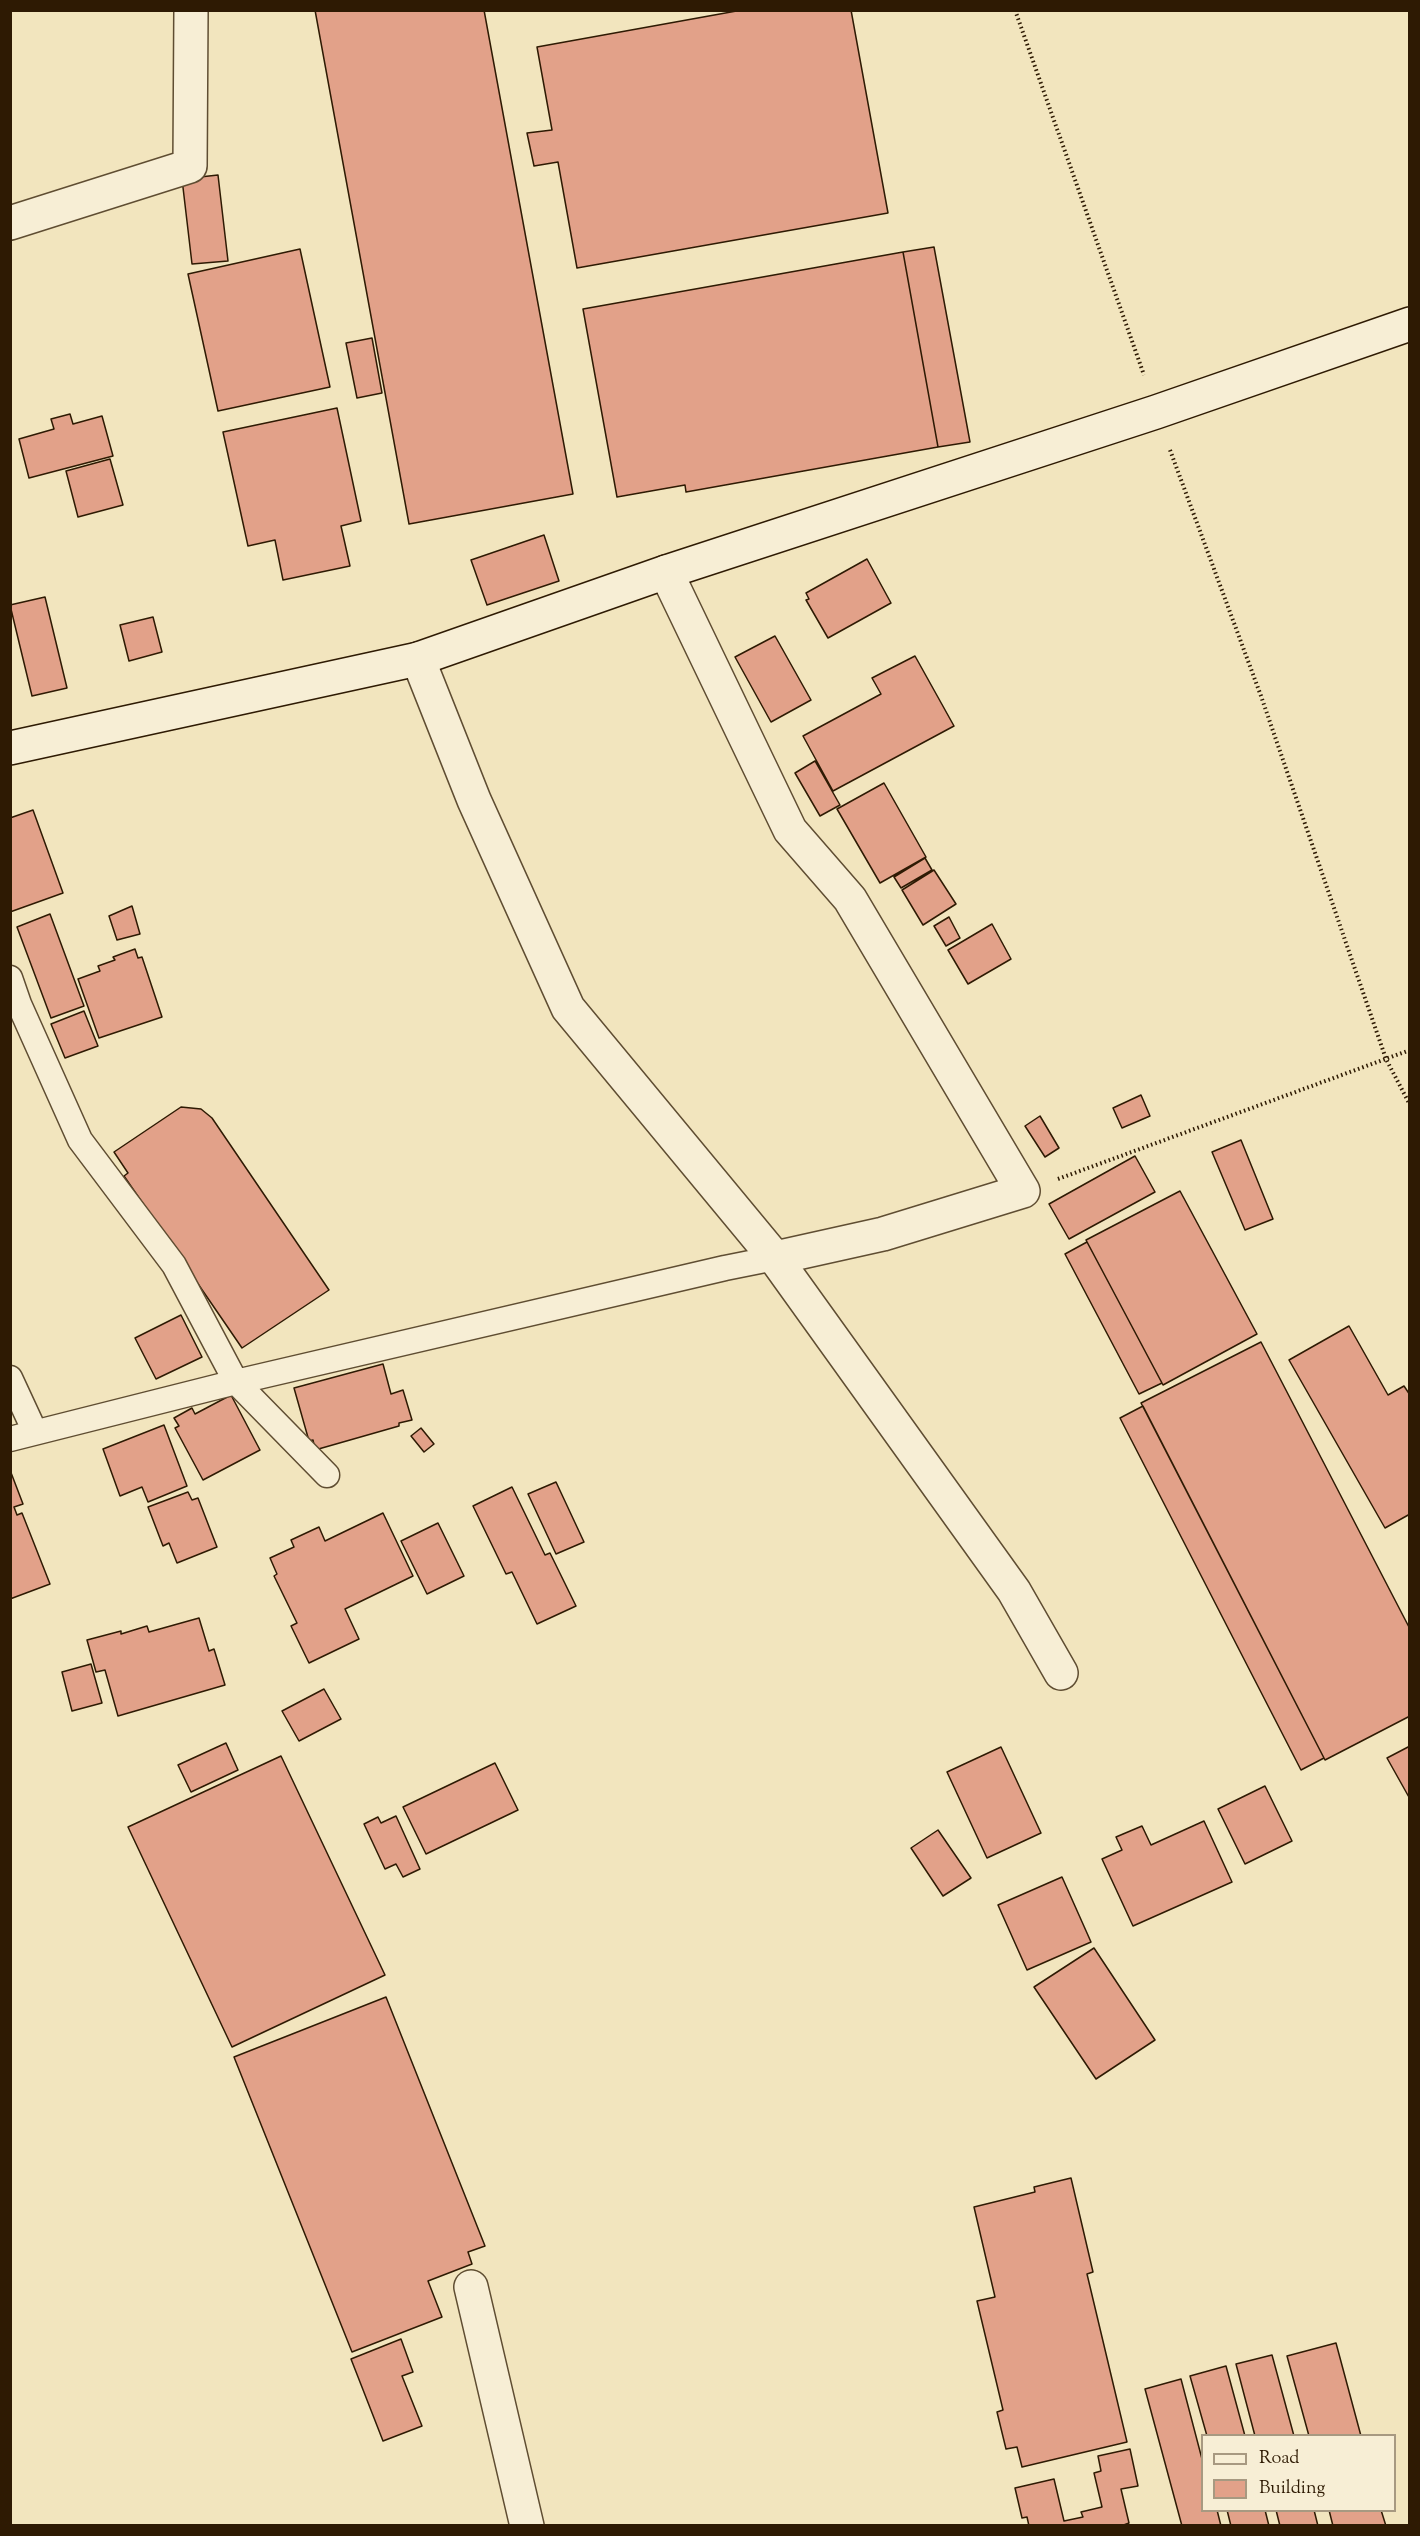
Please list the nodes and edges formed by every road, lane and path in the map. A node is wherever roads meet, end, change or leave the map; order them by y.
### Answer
1 (191, 10) edge
2 (1016, 10) edge
3 (10, 223) edge
4 (1410, 324) edge
5 (1156, 411) junction
6 (666, 572) junction
7 (418, 659) junction
8 (10, 748) edge
9 (10, 978) edge
10 (1410, 1050) edge
11 (1386, 1059) junction
12 (1410, 1105) edge
13 (1023, 1191) junction
14 (776, 1258) junction
15 (10, 1378) edge
16 (236, 1382) junction
17 (35, 1432) junction
18 (10, 1439) edge
19 (327, 1475) dead end
20 (1061, 1673) dead end
21 (471, 2287) dead end
22 (528, 2526) edge

1 - 3 street
2 - 5 path
4 - 5 street
5 - 6 street
5 - 11 path
6 - 7 street
6 - 13 street
7 - 8 street
7 - 14 street
9 - 16 lane
10 - 11 path
11 - 12 path
11 - 13 path
13 - 14 street
14 - 16 lane
14 - 20 street
15 - 17 lane
16 - 17 lane
16 - 19 lane
17 - 18 lane
21 - 22 street

